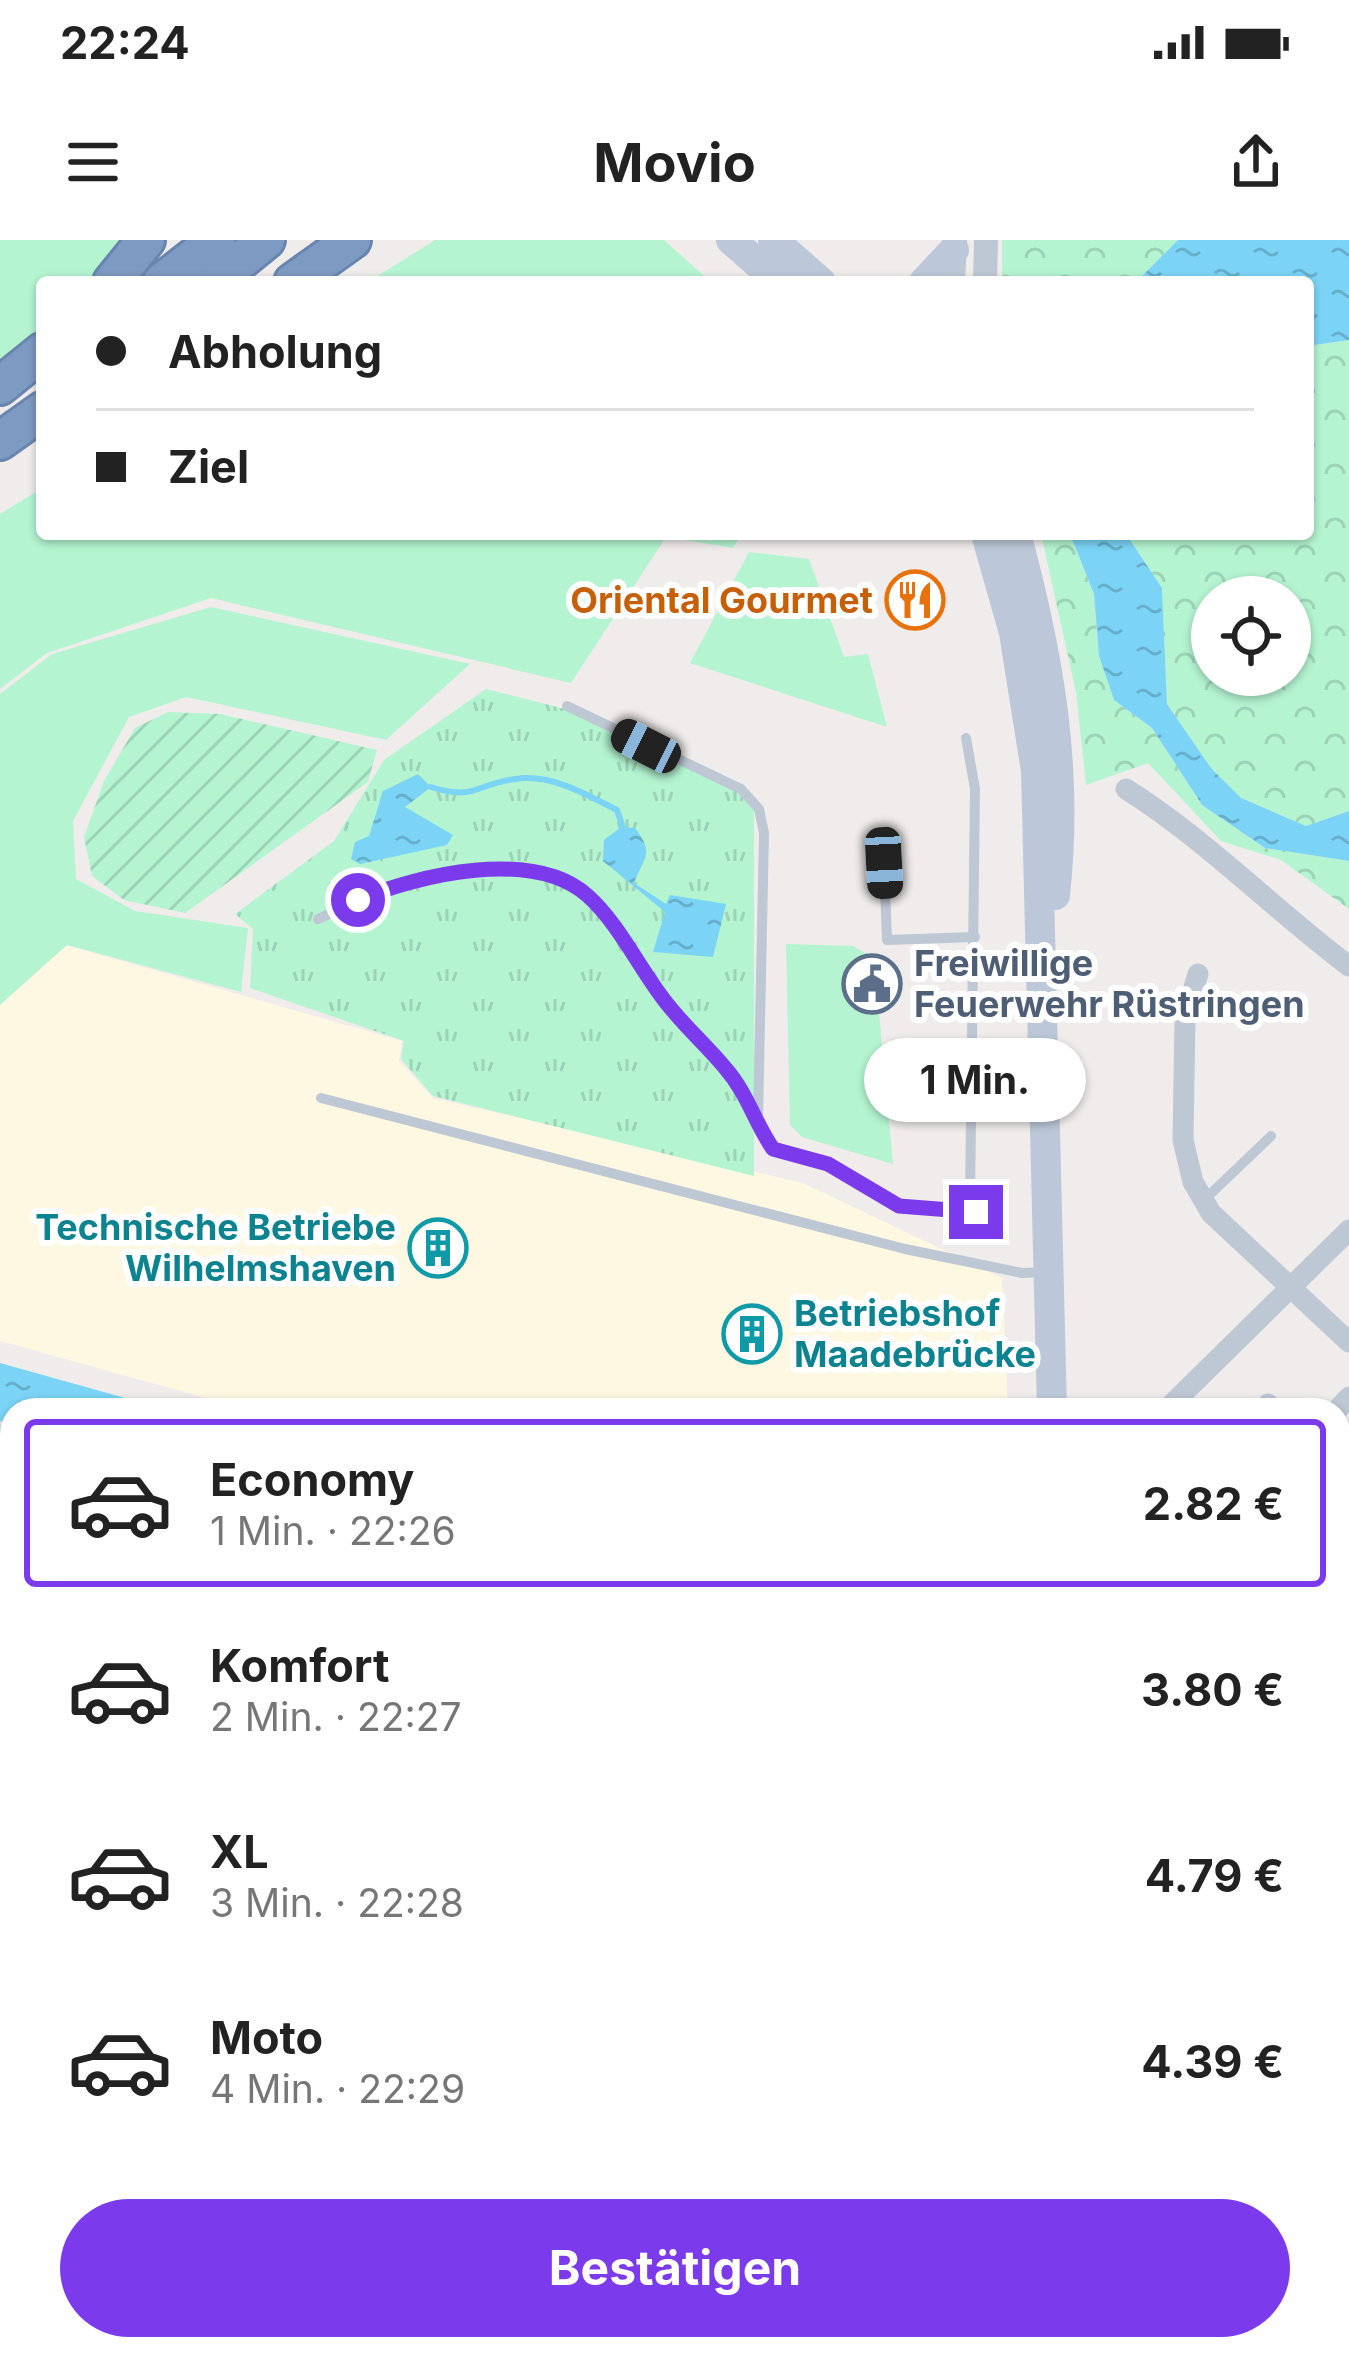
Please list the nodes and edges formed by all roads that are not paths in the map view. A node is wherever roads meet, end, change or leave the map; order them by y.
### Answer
1 (146, 240) edge
2 (216, 240) edge
3 (266, 240) edge
4 (352, 240) edge
5 (731, 240) edge
6 (773, 240) edge
7 (986, 240) edge
8 (954, 245) edge
9 (117, 276) edge
10 (170, 276) edge
11 (221, 276) edge
12 (301, 276) edge
13 (771, 276) edge
14 (813, 276) edge
15 (929, 276) edge
16 (953, 276) edge
17 (985, 276) edge
18 (36, 357) edge
19 (36, 377) edge
20 (0, 386) edge
21 (0, 404) edge
22 (36, 415) edge
23 (0, 440) edge
24 (36, 441) edge
25 (0, 461) edge
26 (987, 540) edge
27 (1018, 540) edge
28 (567, 706) dead end
29 (966, 738) dead end
30 (1126, 790) dead end
31 (884, 863) dead end
32 (318, 919) dead end
33 (975, 938) junction
34 (1349, 966) edge
35 (1044, 968) junction
36 (1198, 974) dead end
37 (322, 1098) dead end
38 (758, 1127) junction
39 (1271, 1136) dead end
40 (1203, 1201) junction
41 (1349, 1230) edge
42 (1048, 1272) junction
43 (1291, 1287) junction
44 (1349, 1342) edge
45 (1052, 1398) edge
46 (1178, 1398) edge

1 - 9 highway
2 - 10 highway
3 - 11 highway
4 - 12 highway
5 - 13 main road
6 - 14 main road
7 - 17 street
8 - 15 main road
8 - 16 street
18 - 20 highway
19 - 21 highway
22 - 23 highway
24 - 25 highway
26 - 35 main road
27 - 35 main road
28 - 38 lane
29 - 33 lane
30 - 34 street
31 - 33 lane
32 - 38 lane
33 - 38 lane
35 - 42 main road
36 - 40 street
37 - 42 lane
39 - 40 lane
40 - 43 street
41 - 43 street
42 - 45 main road
43 - 44 street
43 - 46 street

